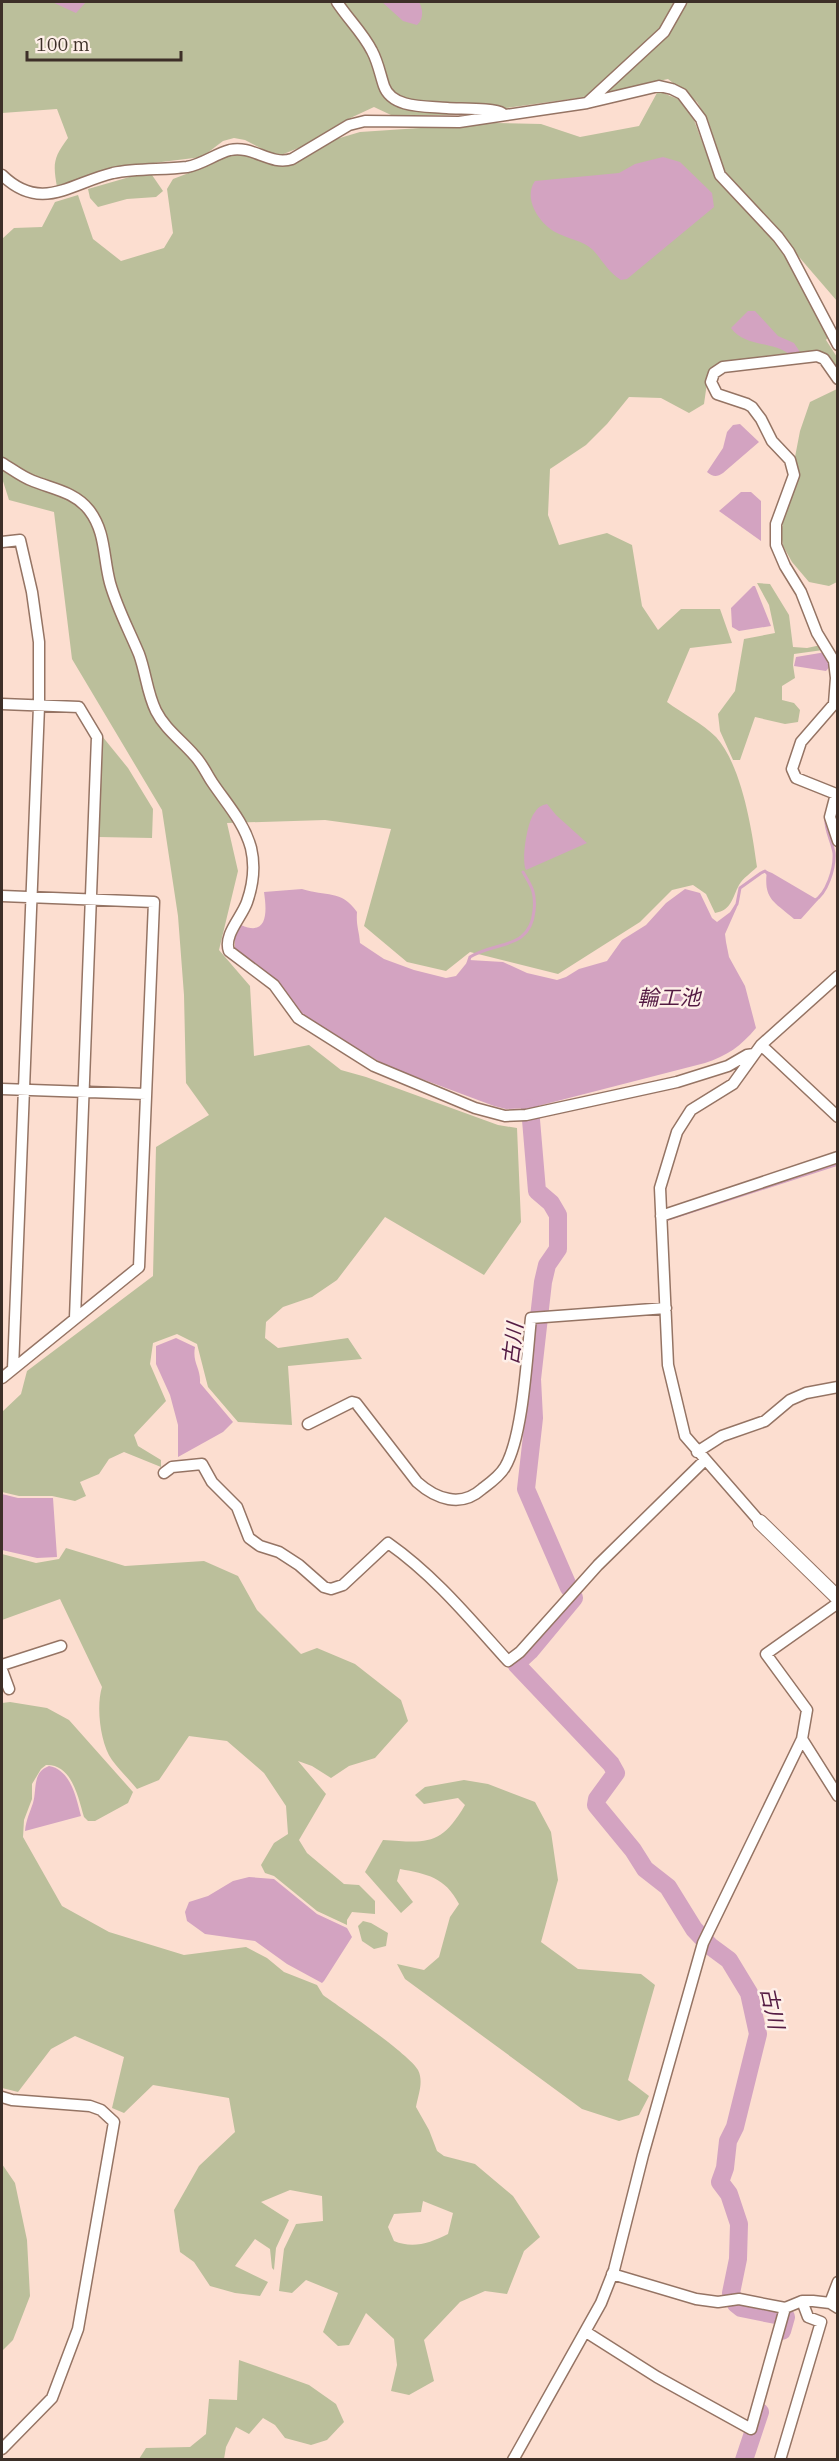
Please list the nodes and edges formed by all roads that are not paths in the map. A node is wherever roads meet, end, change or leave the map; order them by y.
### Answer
1 (337, 2) edge
2 (681, 2) edge
3 (587, 103) junction
4 (508, 116) junction
5 (2, 175) edge
6 (837, 345) edge
7 (837, 379) edge
8 (2, 463) edge
9 (2, 542) edge
10 (2, 704) edge
11 (39, 706) junction
12 (837, 841) edge
13 (2, 896) edge
14 (31, 898) junction
15 (91, 900) junction
16 (837, 976) edge
17 (758, 1050) junction
18 (2, 1089) edge
19 (24, 1090) junction
20 (83, 1092) junction
21 (146, 1094) junction
22 (837, 1117) edge
23 (837, 1157) edge
24 (661, 1216) junction
25 (666, 1308) junction
26 (75, 1318) junction
27 (13, 1369) junction
28 (2, 1378) edge
29 (837, 1387) edge
30 (308, 1424) dead end
31 (701, 1456) junction
32 (164, 1473) dead end
33 (760, 1522) joint
34 (837, 1600) edge
35 (61, 1646) dead end
36 (2, 1667) edge
37 (9, 1689) dead end
38 (802, 1739) junction
39 (837, 1796) edge
40 (2, 2097) edge
41 (612, 2274) junction
42 (837, 2282) edge
43 (802, 2301) junction
44 (834, 2306) edge
45 (783, 2314) junction
46 (586, 2332) junction
47 (2, 2449) edge
48 (513, 2460) edge
49 (780, 2460) edge

1 - 4 street
2 - 3 street
3 - 4 street
3 - 6 street
4 - 5 street
7 - 12 street
8 - 17 street
9 - 11 street
10 - 11 street
11 - 14 street
11 - 15 street
13 - 14 street
14 - 15 street
14 - 19 street
15 - 20 street
15 - 21 street
16 - 17 street
17 - 22 street
17 - 24 street
18 - 19 street
19 - 20 street
19 - 27 street
20 - 21 street
20 - 26 street
21 - 26 street
23 - 24 street
24 - 25 street
25 - 30 street
25 - 31 street
26 - 27 street
27 - 28 street
29 - 31 street
31 - 32 street
31 - 33 street
33 - 34 street
34 - 38 street
35 - 36 street
36 - 37 street
38 - 39 street
38 - 41 street
40 - 47 street
41 - 45 street
41 - 46 street
42 - 44 street
43 - 44 street
43 - 45 street
43 - 49 street
45 - 46 street
46 - 48 street

